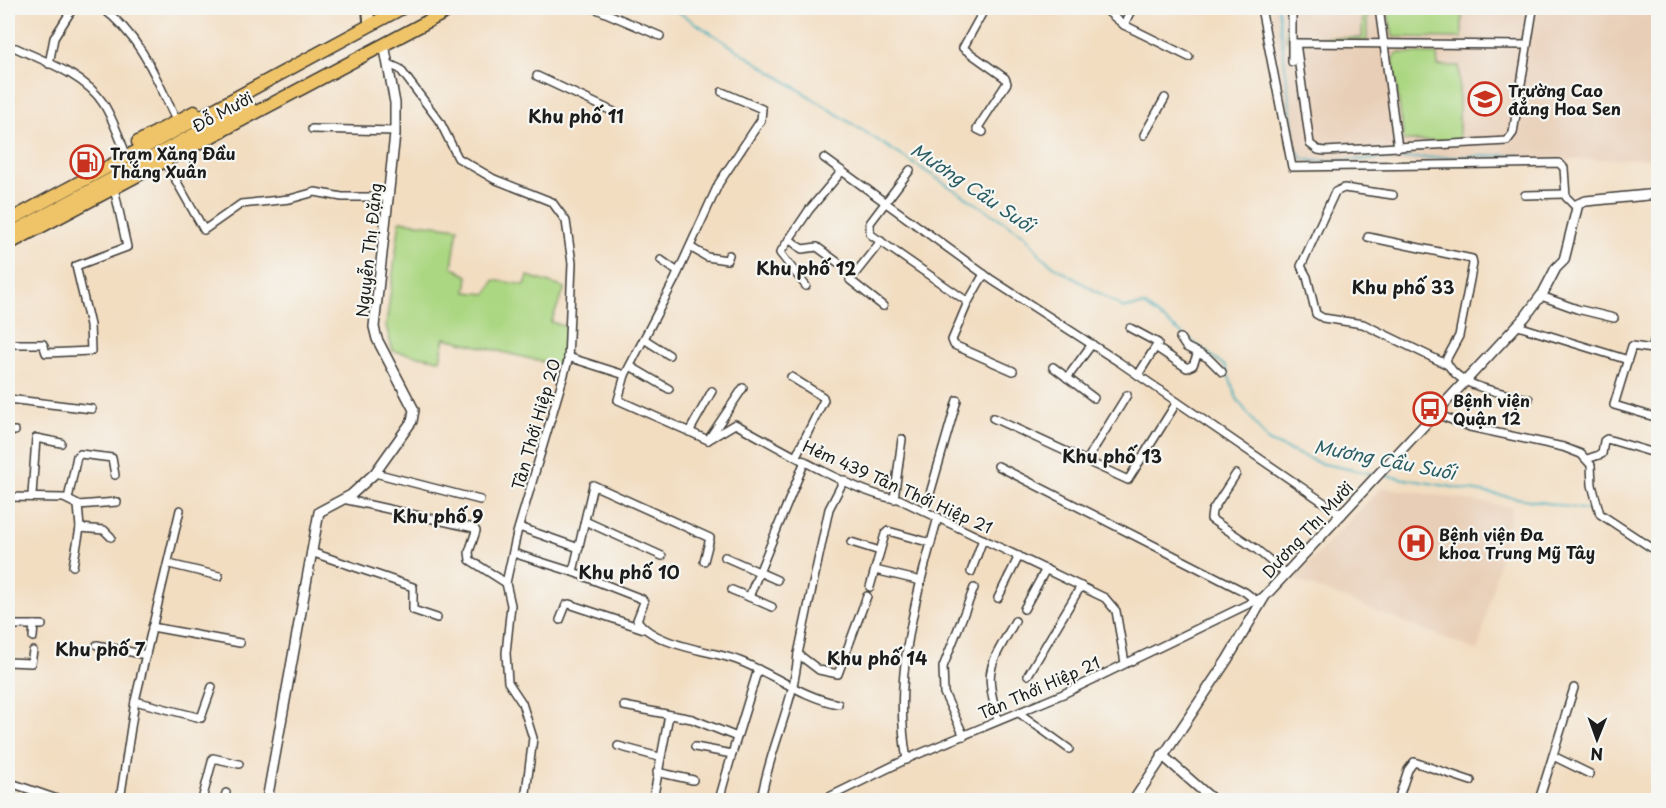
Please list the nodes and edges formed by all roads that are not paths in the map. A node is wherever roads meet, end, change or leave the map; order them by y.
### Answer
1 (73, 8) edge
2 (102, 8) edge
3 (393, 8) edge
4 (402, 8) edge
5 (443, 8) edge
6 (453, 8) edge
7 (594, 8) edge
8 (985, 8) edge
9 (1132, 8) edge
10 (1261, 8) edge
11 (1292, 8) edge
12 (1379, 8) edge
13 (1533, 8) edge
14 (1107, 12) dead end
15 (369, 17) edge
16 (1124, 25) junction
17 (660, 36) dead end
18 (383, 42) junction
19 (1384, 44) junction
20 (1527, 45) junction
21 (16, 48) dead end
22 (1189, 57) dead end
23 (1292, 62) dead end
24 (49, 63) junction
25 (389, 64) junction
26 (537, 76) dead end
27 (722, 92) dead end
28 (1165, 98) dead end
29 (614, 112) dead end
30 (178, 125) junction
31 (312, 129) dead end
32 (395, 131) junction
33 (983, 132) dead end
34 (1144, 135) dead end
35 (1398, 148) junction
36 (124, 149) junction
37 (824, 158) dead end
38 (165, 160) junction
39 (910, 170) dead end
40 (842, 171) junction
41 (114, 188) junction
42 (1565, 194) junction
43 (1659, 194) edge
44 (1393, 195) dead end
45 (1525, 195) dead end
46 (389, 197) junction
47 (885, 202) junction
48 (1576, 207) junction
49 (8, 212) edge
50 (8, 221) edge
51 (8, 235) edge
52 (1368, 237) dead end
53 (789, 239) junction
54 (881, 241) junction
55 (8, 244) edge
56 (690, 247) junction
57 (729, 255) dead end
58 (661, 260) dead end
59 (840, 264) dead end
60 (678, 272) junction
61 (984, 274) junction
62 (806, 286) dead end
63 (1541, 296) junction
64 (968, 302) junction
65 (883, 306) dead end
66 (1614, 318) dead end
67 (1518, 326) junction
68 (1659, 326) edge
69 (1130, 328) dead end
70 (1180, 338) dead end
71 (644, 339) junction
72 (8, 344) edge
73 (1092, 344) junction
74 (1157, 348) junction
75 (1198, 353) junction
76 (669, 355) dead end
77 (568, 357) junction
78 (1627, 362) junction
79 (1448, 365) junction
80 (630, 366) junction
81 (1053, 367) dead end
82 (1013, 371) dead end
83 (1222, 372) dead end
84 (625, 375) junction
85 (1138, 375) junction
86 (790, 377) dead end
87 (1067, 378) junction
88 (1465, 380) junction
89 (743, 388) dead end
90 (669, 389) dead end
91 (712, 392) dead end
92 (1127, 395) dead end
93 (1094, 398) dead end
94 (8, 399) edge
95 (1529, 399) dead end
96 (957, 400) dead end
97 (1177, 402) junction
98 (92, 409) dead end
99 (1434, 413) junction
100 (993, 418) dead end
101 (1659, 418) edge
102 (689, 432) junction
103 (902, 439) dead end
104 (708, 440) junction
105 (61, 443) dead end
106 (1659, 454) edge
107 (796, 456) junction
108 (1587, 459) junction
109 (805, 460) junction
110 (1090, 462) junction
111 (998, 466) dead end
112 (375, 473) junction
113 (1236, 474) dead end
114 (115, 475) dead end
115 (844, 480) junction
116 (32, 495) junction
117 (8, 497) edge
118 (68, 499) junction
119 (894, 499) junction
120 (343, 500) junction
121 (480, 500) dead end
122 (117, 502) dead end
123 (78, 505) junction
124 (180, 510) dead end
125 (925, 511) junction
126 (1342, 515) junction
127 (938, 518) junction
128 (585, 521) junction
129 (519, 527) junction
130 (80, 528) junction
131 (111, 537) dead end
132 (983, 539) junction
133 (851, 542) dead end
134 (931, 543) junction
135 (579, 548) junction
136 (880, 550) junction
137 (311, 552) junction
138 (1659, 552) edge
139 (513, 553) junction
140 (662, 556) dead end
141 (1019, 556) junction
142 (725, 557) dead end
143 (704, 561) dead end
144 (169, 564) junction
145 (74, 566) dead end
146 (1046, 569) junction
147 (875, 570) junction
148 (573, 572) junction
149 (759, 572) junction
150 (971, 572) dead end
151 (1286, 574) junction
152 (219, 576) dead end
153 (777, 580) dead end
154 (921, 581) junction
155 (506, 583) junction
156 (1081, 586) junction
157 (870, 587) dead end
158 (974, 588) dead end
159 (732, 590) dead end
160 (867, 596) dead end
161 (1265, 596) junction
162 (748, 597) junction
163 (998, 598) dead end
164 (1254, 599) junction
165 (772, 607) dead end
166 (1024, 609) dead end
167 (437, 618) dead end
168 (560, 620) dead end
169 (1015, 621) dead end
170 (8, 625) edge
171 (34, 625) junction
172 (42, 625) dead end
173 (152, 627) junction
174 (644, 629) junction
175 (33, 638) dead end
176 (240, 643) dead end
177 (98, 645) dead end
178 (33, 651) dead end
179 (798, 654) junction
180 (146, 655) junction
181 (8, 663) edge
182 (1125, 663) junction
183 (758, 669) junction
184 (1028, 675) dead end
185 (212, 687) dead end
186 (794, 687) junction
187 (1575, 688) dead end
188 (135, 701) junction
189 (838, 704) dead end
190 (624, 706) dead end
191 (1019, 713) junction
192 (669, 715) junction
193 (998, 720) junction
194 (737, 736) junction
195 (964, 736) junction
196 (618, 746) dead end
197 (695, 747) dead end
198 (1069, 749) dead end
199 (732, 754) junction
200 (1162, 755) junction
201 (659, 756) junction
202 (1552, 756) junction
203 (907, 760) junction
204 (239, 764) dead end
205 (657, 772) junction
206 (1590, 774) dead end
207 (693, 780) dead end
208 (8, 782) edge
209 (1471, 782) dead end
210 (836, 799) edge
211 (60, 801) edge
212 (120, 801) edge
213 (202, 801) edge
214 (267, 801) edge
215 (525, 801) edge
216 (653, 801) edge
217 (719, 801) edge
218 (761, 801) edge
219 (823, 801) edge
220 (1134, 801) edge
221 (1213, 801) edge
222 (1398, 801) edge
223 (1539, 801) edge

1 - 24 street
2 - 30 street
3 - 15 highway, Đỗ Mười
4 - 15 highway, Đỗ Mười
5 - 18 highway, Đỗ Mười
6 - 18 highway, Đỗ Mười
7 - 17 street
8 - 33 street
9 - 16 street
10 - 42 street
11 - 23 street
12 - 19 street
13 - 20 street
14 - 16 street
15 - 30 highway, Đỗ Mười
16 - 22 street
18 - 25 street, Nguyễn Thị Đặng
18 - 38 highway, Đỗ Mười
18 - 51 highway, Đỗ Mười
19 - 20 street
19 - 35 street
19 - 35 street
20 - 35 street
21 - 24 street
24 - 36 street
25 - 32 street, Nguyễn Thị Đặng
25 - 77 street, Tân Thới Hiệp 20
26 - 29 street
27 - 56 street
28 - 34 street
30 - 36 highway, Đỗ Mười
30 - 50 highway, Đỗ Mười
31 - 32 street
32 - 46 street, Nguyễn Thị Đặng
36 - 49 highway, Đỗ Mười
37 - 40 street
38 - 41 highway, Đỗ Mười
38 - 46 street
39 - 47 street
40 - 47 street
40 - 53 street
41 - 55 highway, Đỗ Mười
41 - 72 street
42 - 45 street
42 - 48 street
43 - 48 street
44 - 79 street
46 - 112 street, Nguyễn Thị Đặng
47 - 54 street
47 - 61 street
48 - 63 street, Dương Thị Mười
52 - 79 street
53 - 59 street
53 - 62 street
54 - 64 street
54 - 65 street
56 - 57 street
56 - 60 street
58 - 60 street
60 - 71 street
61 - 64 street
61 - 73 street
63 - 66 street
63 - 67 street, Dương Thị Mười
64 - 82 street
67 - 78 street
67 - 88 street, Dương Thị Mười
68 - 78 street
69 - 74 street
70 - 75 street
71 - 76 street
71 - 80 street
73 - 85 street
73 - 87 street
74 - 75 street
74 - 85 street
75 - 83 street
77 - 84 street
77 - 129 street, Tân Thới Hiệp 20
78 - 101 street
79 - 88 street
80 - 84 street
80 - 90 street
81 - 87 street
84 - 102 street
85 - 97 street
86 - 107 street
87 - 93 street
88 - 95 street
88 - 99 street, Dương Thị Mười
89 - 104 street
91 - 102 street
92 - 110 street
94 - 98 street
96 - 125 street
97 - 110 street
97 - 126 street
99 - 108 street
99 - 126 street, Dương Thị Mười
100 - 110 street
102 - 104 street
103 - 119 street
104 - 107 street, Hẻm 439 Tân Thới Hiệp 21
105 - 116 street
106 - 108 street
107 - 109 street, Hẻm 439 Tân Thới Hiệp 21
108 - 138 street
109 - 115 street, Hẻm 439 Tân Thới Hiệp 21
109 - 149 street
111 - 164 street
112 - 120 street, Nguyễn Thị Đặng
112 - 121 street
113 - 151 street
114 - 118 street
115 - 119 street, Hẻm 439 Tân Thới Hiệp 21
115 - 179 street
116 - 117 street
116 - 118 street
118 - 123 street
119 - 125 street, Hẻm 439 Tân Thới Hiệp 21
120 - 137 street, Nguyễn Thị Đặng
120 - 155 street
122 - 123 street
123 - 130 street
124 - 144 street
125 - 127 street, Hẻm 439 Tân Thới Hiệp 21
126 - 151 street, Dương Thị Mười
127 - 132 street, Hẻm 439 Tân Thới Hiệp 21
127 - 134 street
128 - 135 street
128 - 140 street
128 - 143 street
129 - 135 street
129 - 139 street, Tân Thới Hiệp 20
130 - 131 street
130 - 145 street
132 - 141 street, Hẻm 439 Tân Thới Hiệp 21
132 - 150 street
133 - 136 street
134 - 136 street
134 - 154 street
135 - 148 street
136 - 147 street
137 - 167 street
137 - 214 street, Nguyễn Thị Đặng
139 - 148 street
139 - 155 street, Tân Thới Hiệp 20
141 - 146 street, Hẻm 439 Tân Thới Hiệp 21
141 - 163 street
142 - 149 street
144 - 152 street
144 - 173 street
146 - 156 street, Hẻm 439 Tân Thới Hiệp 21
146 - 166 street
147 - 154 street
147 - 157 street
148 - 174 street
149 - 153 street
149 - 162 street
151 - 161 street, Dương Thị Mười
154 - 203 street
155 - 215 street, Tân Thới Hiệp 20
156 - 182 street, Hẻm 439 Tân Thới Hiệp 21
156 - 184 street
158 - 195 street
159 - 162 street
160 - 179 street
161 - 164 street, Tân Thới Hiệp 21
161 - 200 street, Dương Thị Mười
162 - 165 street
164 - 182 street, Tân Thới Hiệp 21
168 - 174 street
169 - 193 street
170 - 171 street
171 - 172 street
171 - 175 street
173 - 176 street
173 - 180 street
174 - 183 street
177 - 180 street
178 - 181 street
179 - 186 street
180 - 188 street
182 - 191 street, Tân Thới Hiệp 21
183 - 186 street
183 - 194 street
185 - 188 street
186 - 189 street
186 - 218 street
187 - 202 street
188 - 212 street
190 - 192 street
191 - 193 street, Tân Thới Hiệp 21
191 - 198 street
192 - 194 street
192 - 201 street
193 - 195 street, Tân Thới Hiệp 21
194 - 199 street
195 - 203 street, Tân Thới Hiệp 21
196 - 201 street
197 - 199 street
199 - 217 street
200 - 220 street, Dương Thị Mười
200 - 221 street
201 - 205 street
202 - 206 street
202 - 223 street
203 - 210 street, Tân Thới Hiệp 21
204 - 213 street
205 - 207 street
205 - 216 street
208 - 211 street
209 - 222 street
210 - 219 street, Tân Thới Hiệp 21

